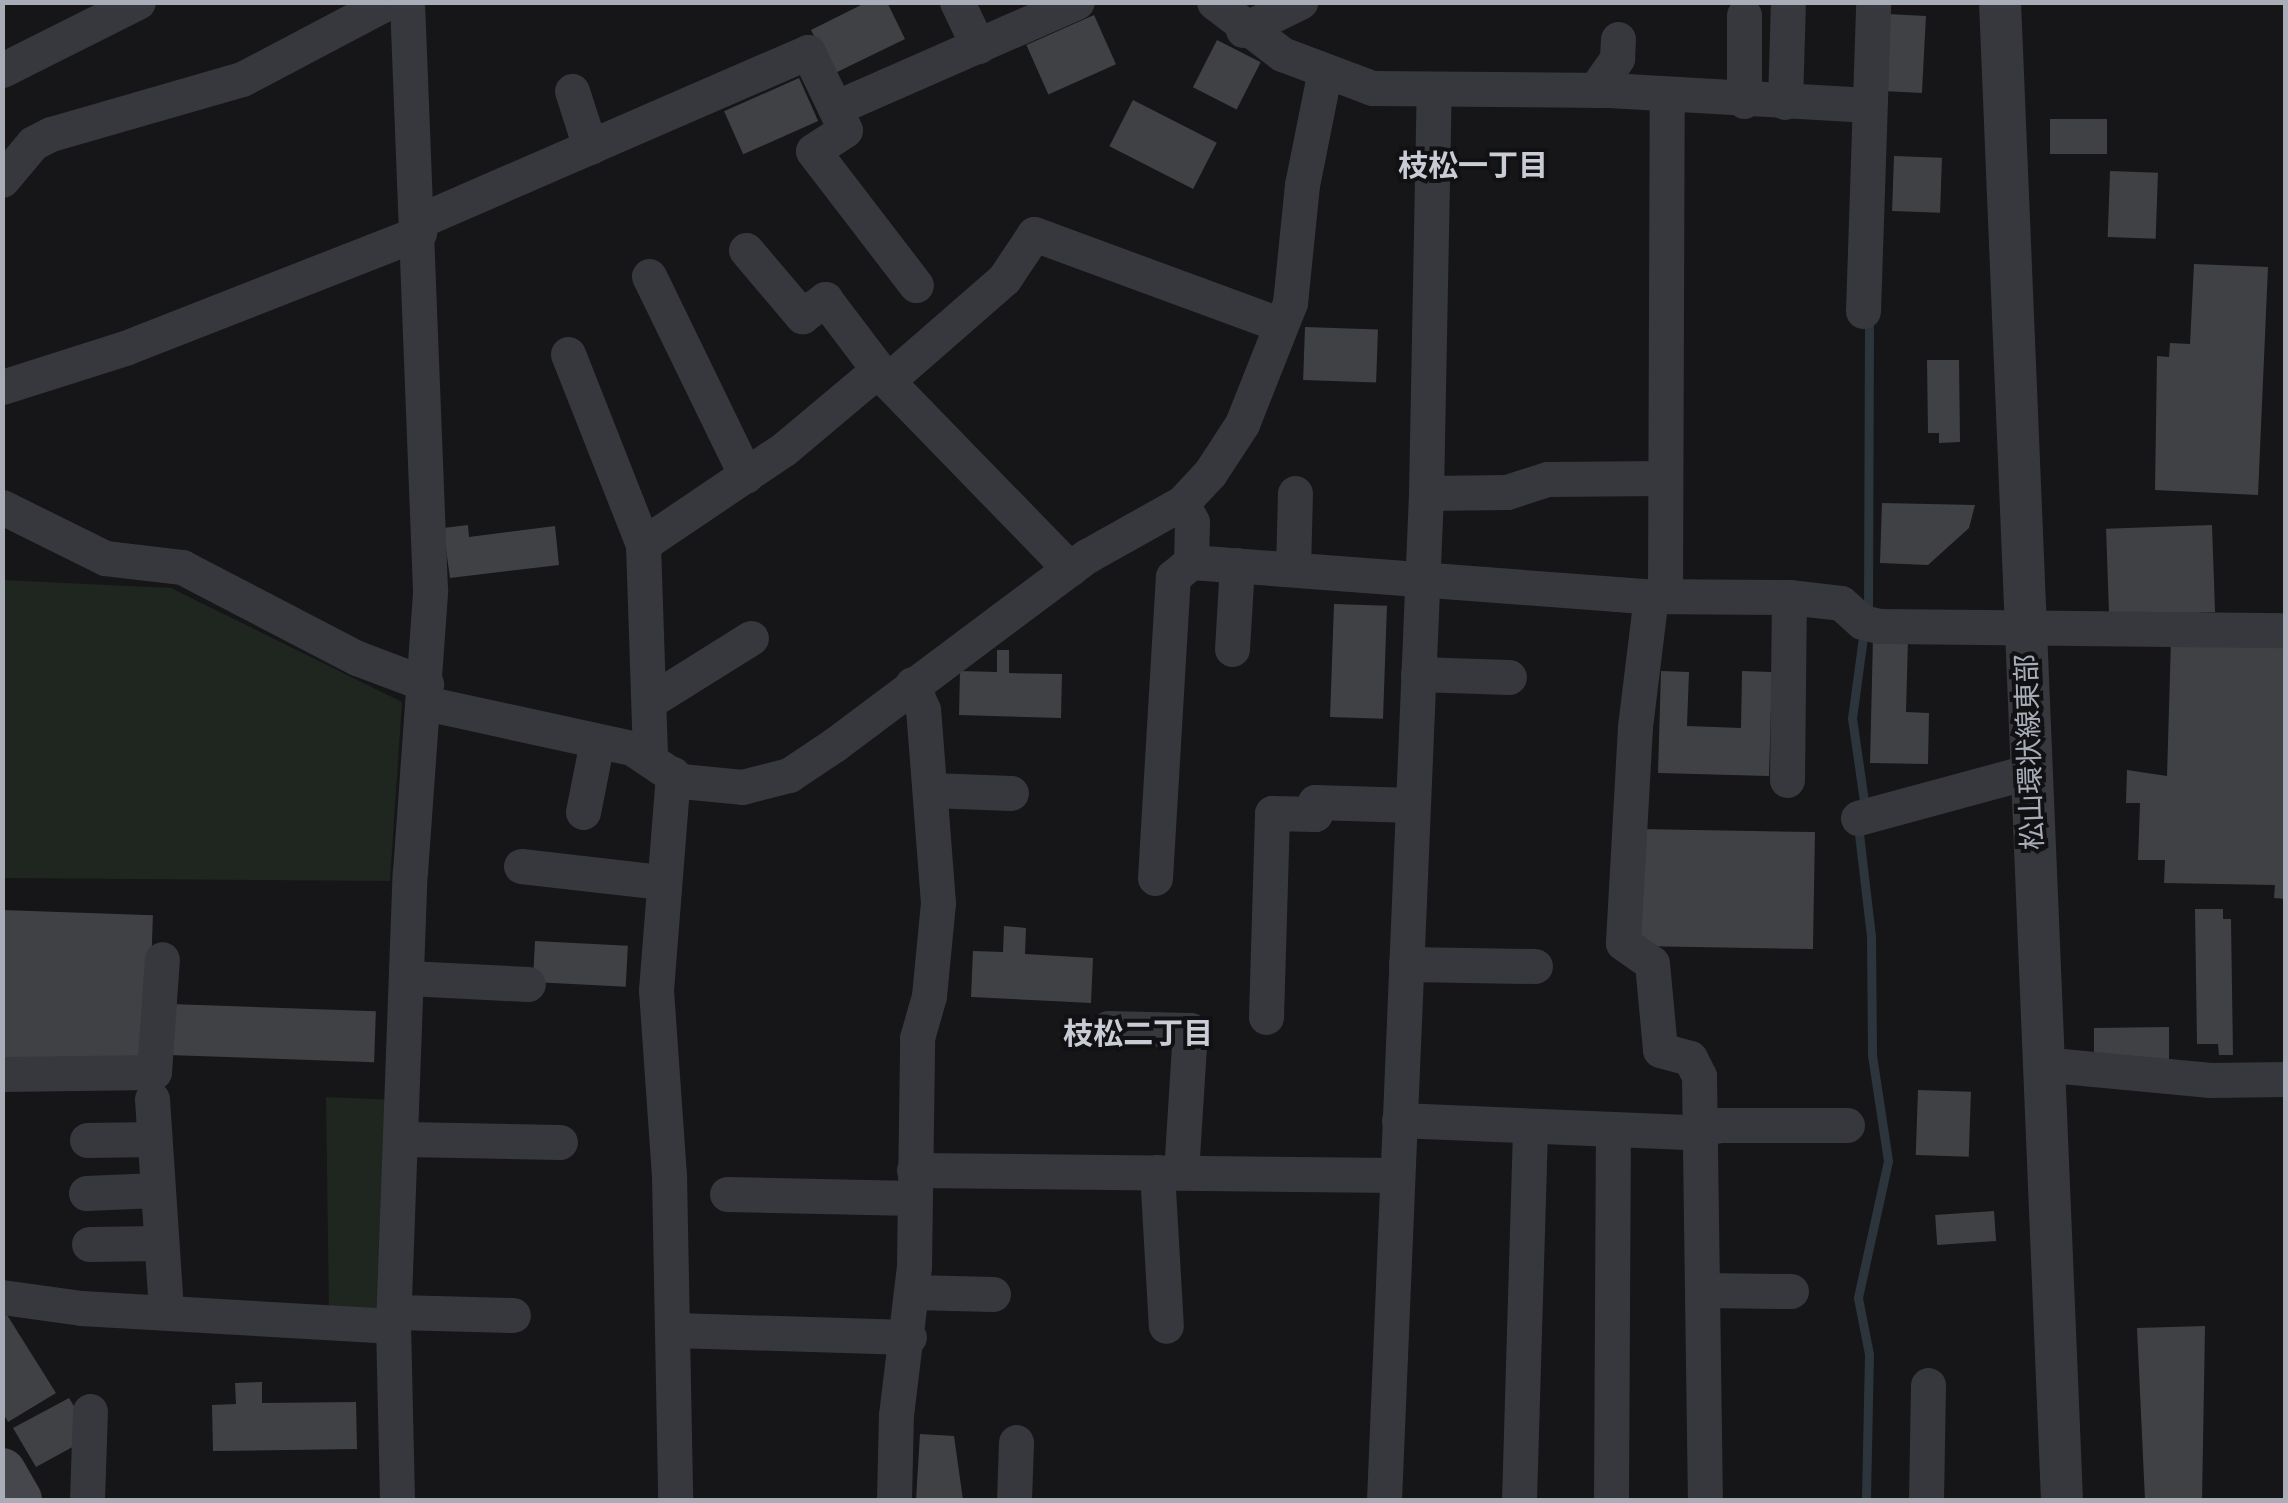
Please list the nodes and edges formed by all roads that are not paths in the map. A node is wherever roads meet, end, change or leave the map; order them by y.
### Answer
1 (138, 2) edge
2 (388, 2) edge
3 (407, 2) edge
4 (956, 2) edge
5 (1077, 2) edge
6 (1214, 2) edge
7 (1300, 2) edge
8 (1788, 2) edge
9 (1872, 2) edge
10 (2000, 2) edge
11 (1744, 14) dead end
12 (1243, 30) junction
13 (1618, 38) dead end
14 (978, 46) junction
15 (2, 70) edge
16 (1324, 75) junction
17 (1595, 90) junction
18 (572, 92) dead end
19 (1434, 92) junction
20 (1667, 97) junction
21 (1744, 101) junction
22 (1785, 102) junction
23 (1870, 105) junction
24 (836, 108) junction
25 (590, 146) junction
26 (2, 180) edge
27 (419, 227) junction
28 (746, 250) dead end
29 (649, 276) dead end
30 (916, 285) dead end
31 (1864, 311) dead end
32 (1281, 325) junction
33 (568, 354) dead end
34 (883, 376) junction
35 (2, 388) edge
36 (746, 476) junction
37 (1666, 478) junction
38 (1295, 493) dead end
39 (1426, 493) junction
40 (1182, 503) junction
41 (2, 508) edge
42 (643, 544) junction
43 (1191, 562) junction
44 (1237, 565) junction
45 (1070, 569) junction
46 (1293, 569) junction
47 (1422, 577) junction
48 (1658, 596) junction
49 (1788, 597) junction
50 (2025, 625) junction
51 (2286, 630) edge
52 (751, 638) dead end
53 (1232, 649) dead end
54 (1418, 674) junction
55 (1510, 677) dead end
56 (912, 684) junction
57 (426, 693) junction
58 (650, 701) junction
59 (598, 741) junction
60 (661, 766) junction
61 (2030, 771) junction
62 (1787, 780) dead end
63 (931, 790) junction
64 (1011, 792) dead end
65 (1412, 805) junction
66 (583, 812) dead end
67 (1858, 818) dead end
68 (520, 866) dead end
69 (1155, 878) dead end
70 (662, 882) junction
71 (162, 959) dead end
72 (1406, 964) junction
73 (1535, 966) dead end
74 (408, 978) junction
75 (528, 984) dead end
76 (1266, 1017) dead end
77 (1108, 1028) dead end
78 (2041, 1064) junction
79 (2, 1074) edge
80 (2286, 1079) edge
81 (152, 1099) dead end
82 (1399, 1120) junction
83 (1848, 1125) dead end
84 (1530, 1126) junction
85 (1702, 1128) junction
86 (1613, 1130) junction
87 (152, 1139) junction
88 (404, 1139) junction
89 (87, 1140) dead end
90 (560, 1142) dead end
91 (1169, 1172) junction
92 (1397, 1175) junction
93 (914, 1184) junction
94 (156, 1190) junction
95 (86, 1193) dead end
96 (727, 1194) dead end
97 (162, 1242) junction
98 (89, 1244) dead end
99 (1703, 1290) junction
100 (1790, 1291) dead end
101 (912, 1292) junction
102 (993, 1294) dead end
103 (2, 1297) edge
104 (166, 1312) junction
105 (513, 1315) dead end
106 (395, 1319) junction
107 (1166, 1326) dead end
108 (674, 1330) junction
109 (909, 1337) junction
110 (1928, 1385) dead end
111 (90, 1411) dead end
112 (1016, 1442) dead end
113 (2, 1472) edge
114 (18, 1500) edge
115 (87, 1500) edge
116 (397, 1500) edge
117 (675, 1500) edge
118 (894, 1500) edge
119 (1014, 1500) edge
120 (1384, 1500) edge
121 (1520, 1500) edge
122 (1611, 1500) edge
123 (1705, 1500) edge
124 (1926, 1500) edge
125 (2062, 1500) edge

1 - 15 street
2 - 26 street
3 - 27 street
4 - 14 street
5 - 14 street
6 - 12 street
7 - 12 street
8 - 22 street
9 - 23 street
10 - 50 street, 松山環状線東部
11 - 21 street
12 - 16 street
13 - 17 street
14 - 24 street
16 - 19 street
16 - 32 street
17 - 19 street
17 - 20 street
18 - 25 street
19 - 39 street
20 - 21 street
20 - 37 street
21 - 22 street
22 - 23 street
23 - 31 street
24 - 25 street
24 - 30 street
25 - 27 street
27 - 35 street
27 - 57 street
28 - 34 street
29 - 36 street
32 - 34 street
32 - 40 street
33 - 42 street
34 - 36 street
34 - 45 street
36 - 42 street
37 - 39 street
37 - 48 street
38 - 46 street
39 - 47 street
40 - 43 street
40 - 45 street
41 - 57 street
42 - 58 street
43 - 44 street
43 - 69 street
44 - 46 street
44 - 53 street
45 - 56 street
46 - 47 street
47 - 48 street
47 - 54 street
48 - 49 street
48 - 85 street
49 - 50 street
49 - 62 street
50 - 51 street
50 - 61 street, 松山環状線東部
52 - 58 street
54 - 55 street
54 - 65 street
56 - 60 street
56 - 63 street
57 - 59 street
57 - 74 street
58 - 60 street
59 - 60 street
59 - 66 street
60 - 70 street
61 - 67 street
61 - 78 street, 松山環状線東部
63 - 64 street
63 - 93 street
65 - 72 street
65 - 76 street
68 - 70 street
70 - 108 street
71 - 79 street
72 - 73 street
72 - 82 street
74 - 75 street
74 - 88 street
77 - 91 street
78 - 80 street
78 - 125 street, 松山環状線東部
81 - 87 street
82 - 84 street
82 - 92 street
83 - 85 street
84 - 86 street
84 - 121 street
85 - 86 street
85 - 99 street
86 - 122 street
87 - 89 street
87 - 94 street
88 - 90 street
88 - 106 street
91 - 92 street
91 - 93 street
91 - 107 street
92 - 120 street
93 - 96 street
93 - 101 street
94 - 95 street
94 - 97 street
97 - 98 street
97 - 104 street
99 - 100 street
99 - 123 street
101 - 102 street
101 - 109 street
103 - 104 street
104 - 106 street
105 - 106 street
106 - 116 street
108 - 109 street
108 - 117 street
109 - 118 street
110 - 124 street
111 - 115 street
112 - 119 street
113 - 114 main road

